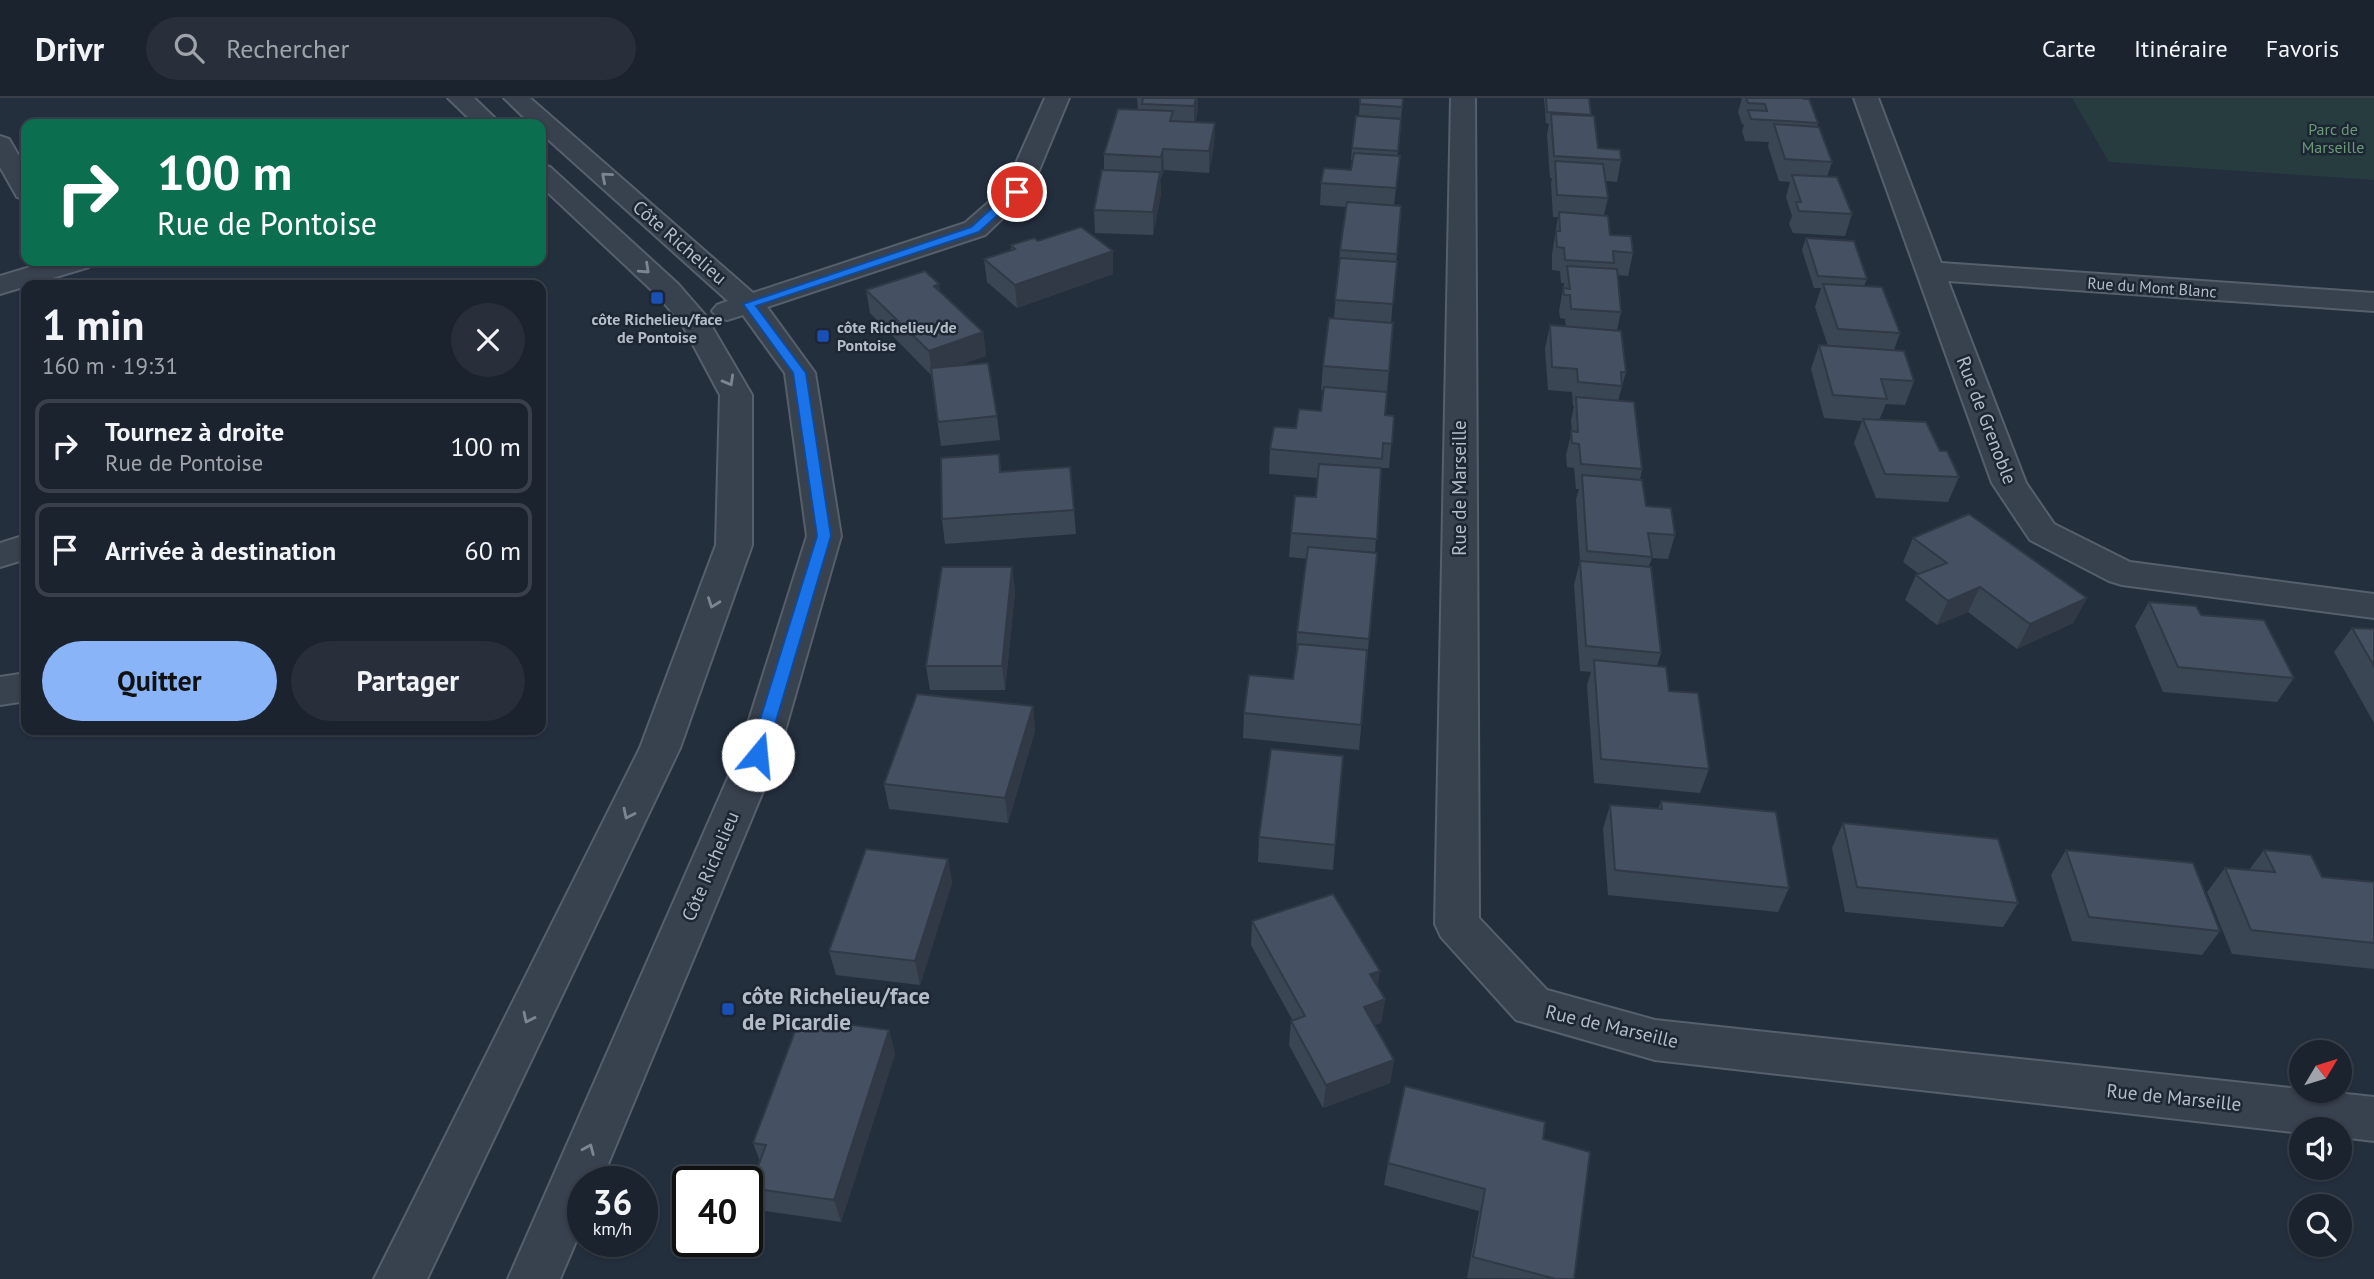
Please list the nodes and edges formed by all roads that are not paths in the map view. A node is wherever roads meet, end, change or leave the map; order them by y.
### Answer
1 (460, 98) edge
2 (516, 98) edge
3 (1057, 98) edge
4 (1463, 98) edge
5 (1866, 98) edge
6 (483, 119) edge
7 (536, 119) edge
8 (546, 128) edge
9 (0, 144) edge
10 (546, 177) edge
11 (21, 182) edge
12 (59, 266) edge
13 (1931, 271) junction
14 (0, 285) edge
15 (2374, 302) edge
16 (749, 304) junction
17 (695, 321) junction
18 (21, 548) edge
19 (0, 556) edge
20 (2374, 606) edge
21 (21, 688) edge
22 (0, 691) edge
23 (2374, 1119) edge
24 (400, 1279) edge
25 (534, 1279) edge

1 - 6 street
2 - 7 street, Côte Richelieu
3 - 16 street
4 - 23 street, Rue de Marseille
5 - 13 street, Rue de Grenoble
16 -> 8 street, Côte Richelieu
9 - 11 street
10 -> 17 street
12 - 14 street
13 - 15 street, Rue du Mont Blanc
13 - 20 street, Rue de Grenoble
16 - 17 street
25 -> 16 street, Côte Richelieu
17 -> 24 street
18 - 19 street
21 - 22 street

